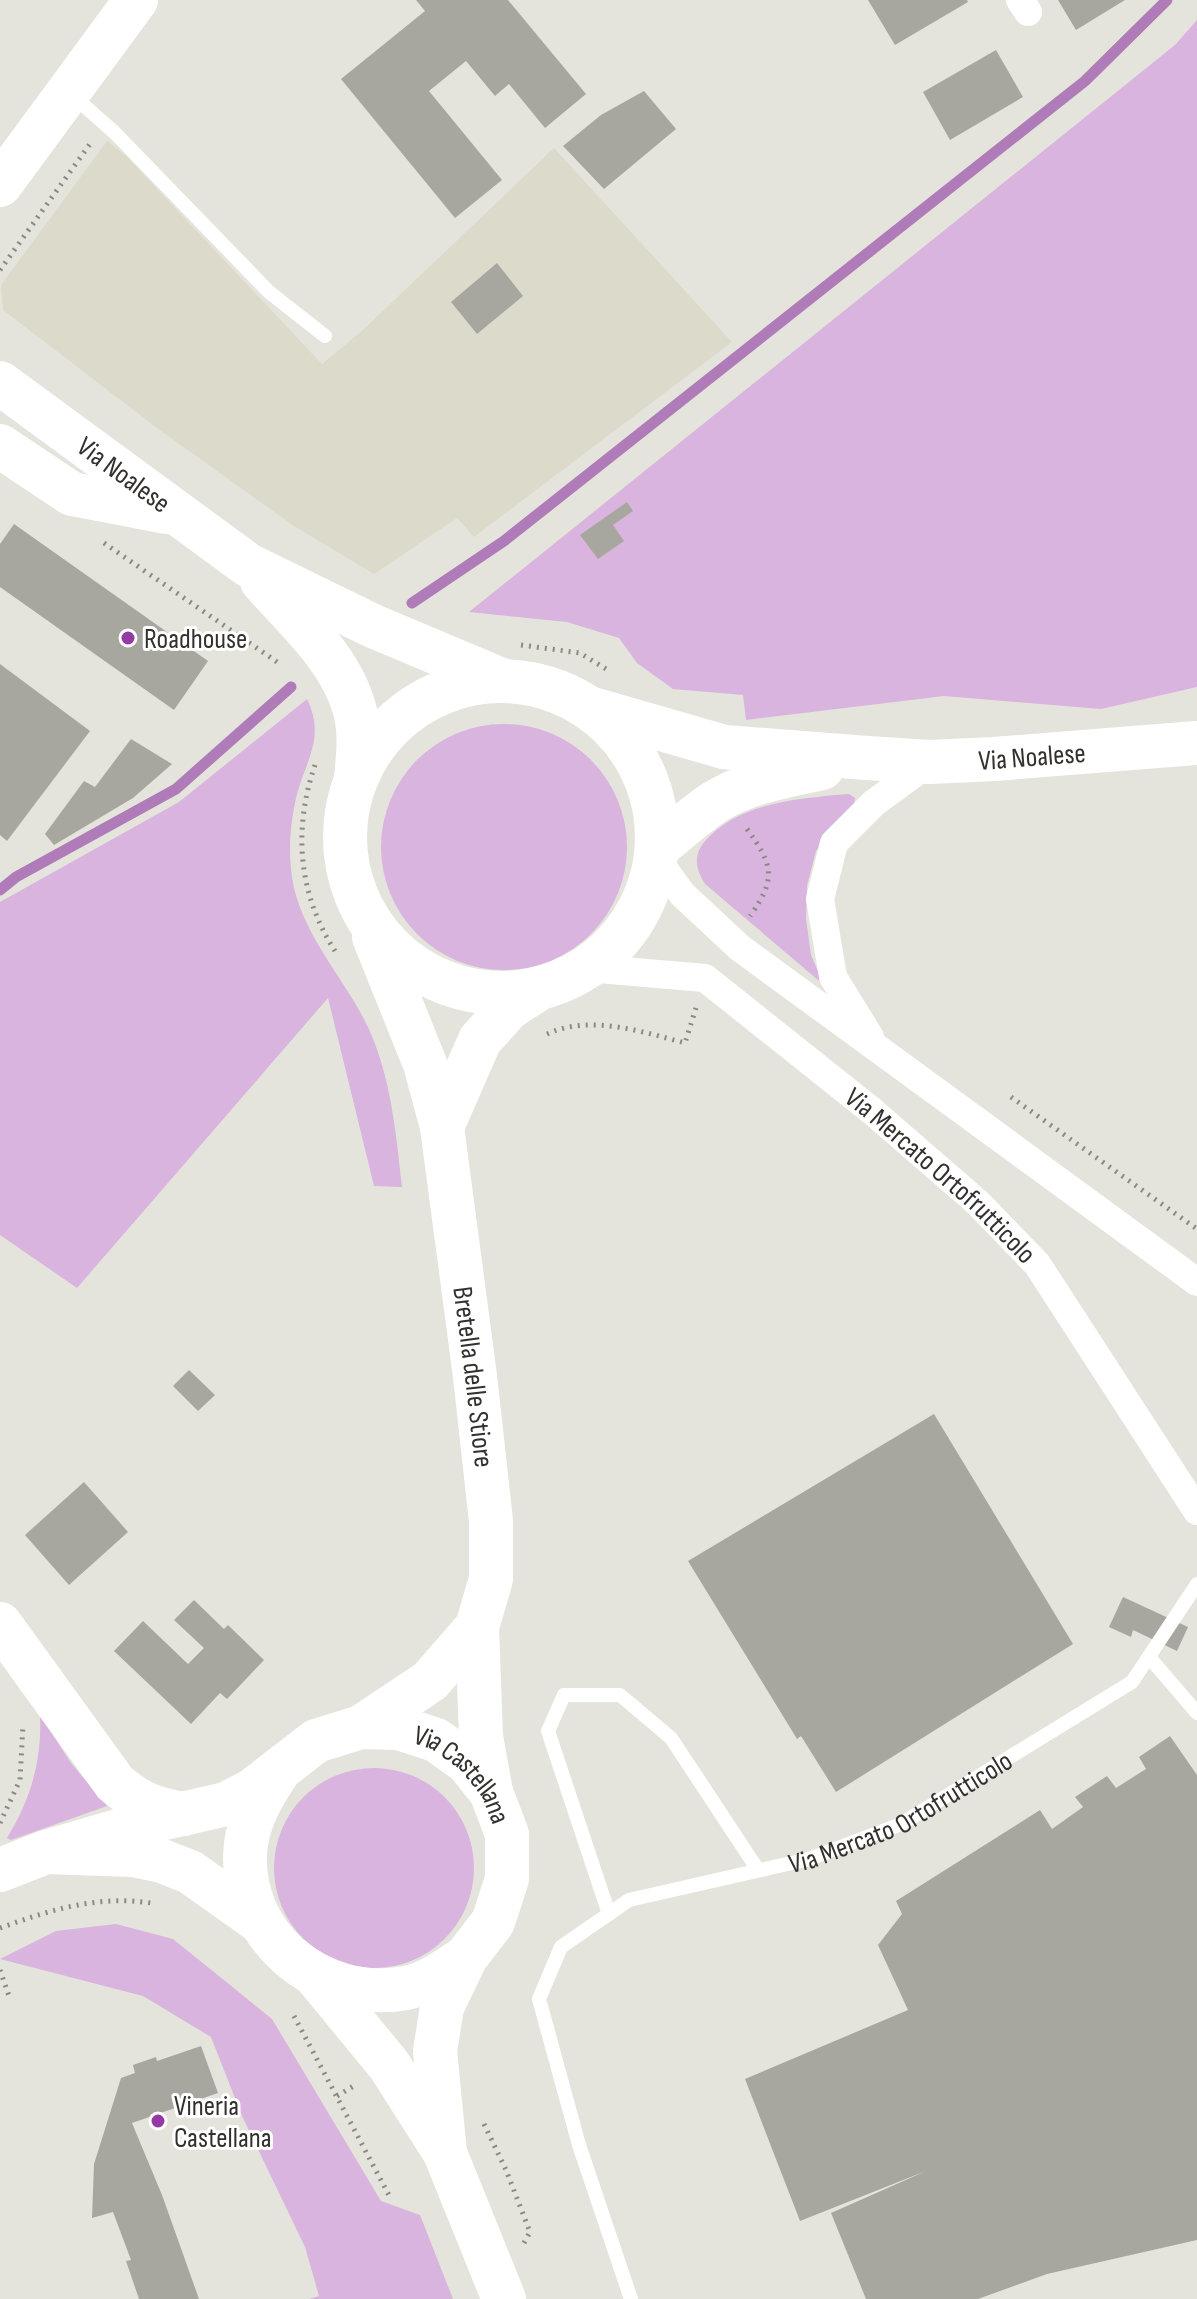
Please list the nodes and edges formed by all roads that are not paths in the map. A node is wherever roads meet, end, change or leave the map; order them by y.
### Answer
1 (136, 0) edge
2 (69, 92) junction
3 (0, 185) edge
4 (325, 336) dead end
5 (0, 383) edge
6 (0, 446) edge
7 (176, 514) junction
8 (248, 565) junction
9 (506, 662) junction
10 (601, 691) junction
11 (1197, 743) edge
12 (867, 758) junction
13 (930, 762) junction
14 (356, 779) junction
15 (656, 853) junction
16 (364, 911) junction
17 (587, 968) junction
18 (537, 990) junction
19 (876, 1048) junction
20 (442, 1127) junction
21 (1197, 1282) edge
22 (1197, 1511) edge
23 (1197, 1584) edge
24 (0, 1624) edge
25 (477, 1627) junction
26 (1149, 1657) junction
27 (1197, 1713) edge
28 (361, 1727) junction
29 (279, 1771) junction
30 (491, 1792) junction
31 (184, 1814) junction
32 (46, 1852) junction
33 (0, 1870) edge
34 (758, 1870) junction
35 (609, 1914) junction
36 (262, 1923) junction
37 (466, 1957) junction
38 (300, 1990) junction
39 (445, 2153) junction
40 (501, 2292) edge
41 (631, 2299) edge

1 - 2 main road
2 - 3 main road
2 - 4 lane
5 - 7 main road, Via Noalese
6 - 7 main road
7 - 8 main road, Via Noalese
8 - 9 main road, Via Noalese
8 - 14 main road, Via Noalese
9 - 10 main road, Via Noalese
9 - 14 main road, Via Noalese
10 - 12 main road, Via Noalese
10 - 15 main road, Via Noalese
11 - 13 main road, Via Noalese
12 - 13 main road, Via Noalese
12 - 15 main road, Via Noalese
13 - 19 street, Via Mercato Ortofrutticolo
14 - 16 main road, Via Noalese
15 - 17 main road, Via Noalese
15 - 19 street, Via Mercato Ortofrutticolo
16 - 18 main road, Via Noalese
16 - 20 main road, Bretella delle Stiore
17 - 18 main road, Via Noalese
17 - 22 street, Via Mercato Ortofrutticolo
18 - 20 main road
19 - 21 street, Via Mercato Ortofrutticolo
20 - 25 main road, Bretella delle Stiore
23 - 26 lane, Via Mercato Ortofrutticolo
24 - 31 main road, Via Castellana
25 - 28 main road, Bretella delle Stiore
25 - 30 main road, Bretella delle Stiore
26 - 27 lane
26 - 34 lane, Via Mercato Ortofrutticolo
28 - 29 main road, Via Castellana
28 - 30 main road, Via Castellana
29 - 31 main road, Via Castellana
29 - 36 main road, Via Castellana
30 - 37 main road, Via Castellana
31 - 32 main road, Via Castellana
32 - 33 main road
32 - 36 main road
34 - 35 lane, Via Mercato Ortofrutticolo
34 - 35 lane, Via Mercato Ortofrutticolo
35 - 41 lane, Via Mercato Ortofrutticolo
36 - 38 main road, Via Castellana
37 - 38 main road, Via Castellana
37 - 39 main road, Via Castellana
38 - 39 main road, Via Castellana
39 - 40 main road, Via Castellana

